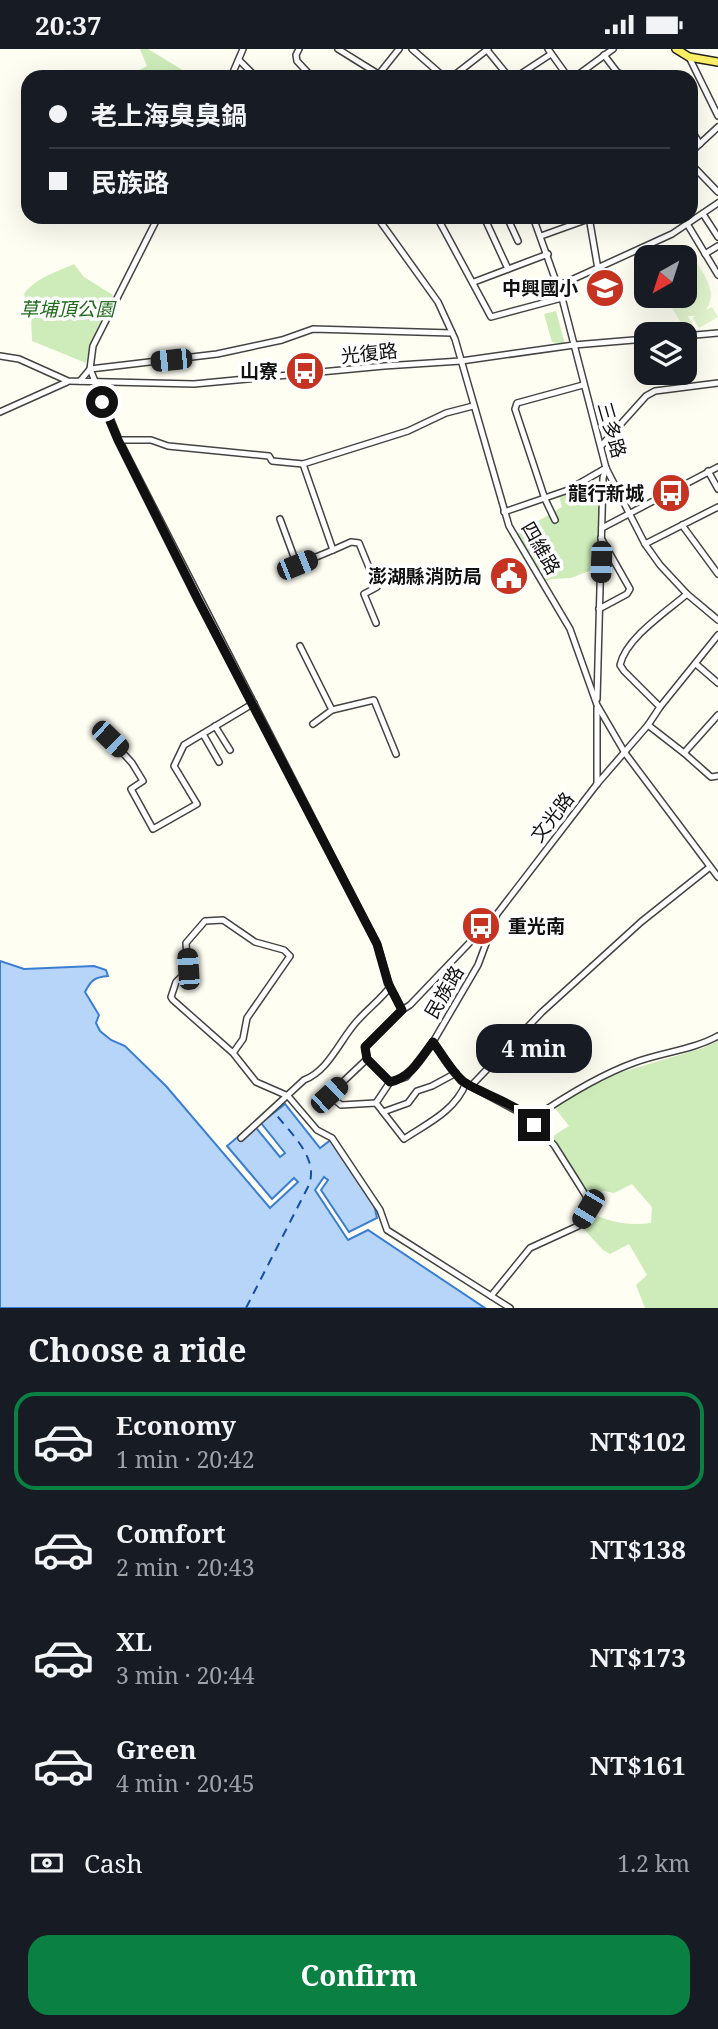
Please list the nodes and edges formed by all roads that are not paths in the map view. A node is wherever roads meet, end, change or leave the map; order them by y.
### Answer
1 (243, 49) edge
2 (299, 49) edge
3 (338, 49) edge
4 (399, 49) edge
5 (412, 49) edge
6 (487, 49) edge
7 (613, 49) edge
8 (676, 49) edge
9 (549, 52) edge
10 (604, 55) junction
11 (689, 57) junction
12 (239, 60) junction
13 (718, 62) edge
14 (234, 70) edge
15 (249, 70) edge
16 (305, 70) edge
17 (371, 70) edge
18 (384, 70) edge
19 (436, 70) edge
20 (461, 70) edge
21 (504, 70) edge
22 (525, 70) edge
23 (563, 70) edge
24 (584, 70) edge
25 (615, 70) edge
26 (695, 70) edge
27 (698, 75) edge
28 (718, 116) edge
29 (718, 127) edge
30 (698, 141) edge
31 (700, 144) joint
32 (698, 171) edge
33 (718, 192) edge
34 (718, 203) edge
35 (703, 213) junction
36 (698, 217) edge
37 (154, 224) edge
38 (382, 224) edge
39 (441, 224) edge
40 (487, 224) edge
41 (510, 224) edge
42 (536, 224) edge
43 (574, 224) edge
44 (592, 224) edge
45 (688, 225) joint
46 (541, 236) junction
47 (718, 237) edge
48 (518, 241) dead end
49 (718, 246) edge
50 (548, 254) junction
51 (705, 254) junction
52 (508, 269) junction
53 (598, 269) junction
54 (718, 275) edge
55 (474, 282) junction
56 (558, 286) junction
57 (562, 298) junction
58 (452, 333) junction
59 (718, 333) edge
60 (697, 335) edge
61 (634, 340) edge
62 (574, 345) junction
63 (0, 356) edge
64 (461, 361) junction
65 (90, 369) junction
66 (68, 381) junction
67 (80, 381) junction
68 (94, 383) junction
69 (718, 383) edge
70 (583, 385) junction
71 (473, 406) junction
72 (0, 412) edge
73 (118, 440) junction
74 (601, 446) junction
75 (303, 464) junction
76 (718, 467) edge
77 (606, 468) junction
78 (708, 471) junction
79 (718, 489) edge
80 (545, 499) junction
81 (718, 507) edge
82 (504, 512) junction
83 (628, 513) junction
84 (280, 519) dead end
85 (555, 520) dead end
86 (682, 525) junction
87 (602, 528) junction
88 (601, 538) junction
89 (645, 544) junction
90 (333, 550) junction
91 (718, 574) edge
92 (687, 594) junction
93 (599, 609) junction
94 (718, 620) edge
95 (376, 623) dead end
96 (718, 635) edge
97 (300, 646) dead end
98 (695, 664) junction
99 (718, 683) edge
100 (254, 703) junction
101 (597, 705) junction
102 (660, 707) junction
103 (332, 710) junction
104 (718, 715) edge
105 (313, 724) dead end
106 (648, 725) junction
107 (215, 726) junction
108 (108, 730) dead end
109 (203, 734) junction
110 (230, 750) dead end
111 (625, 753) junction
112 (684, 753) junction
113 (396, 754) dead end
114 (219, 762) dead end
115 (718, 776) edge
116 (597, 784) junction
117 (710, 867) junction
118 (717, 874) edge
119 (497, 914) junction
120 (390, 987) junction
121 (402, 1010) junction
122 (718, 1036) edge
123 (433, 1042) junction
124 (233, 1053) junction
125 (367, 1059) junction
126 (456, 1073) junction
127 (390, 1082) junction
128 (468, 1084) junction
129 (288, 1096) junction
130 (376, 1103) junction
131 (383, 1112) junction
132 (532, 1119) junction
133 (241, 1138) dead end
134 (491, 1296) junction
135 (510, 1308) edge

1 - 12 street
2 - 16 street
3 - 17 street
4 - 18 street
5 - 19 street
6 - 20 street
6 - 21 street
7 - 10 street
8 - 11 main road
9 - 22 street
9 - 23 street
10 - 24 street
10 - 25 street
11 - 13 main road
11 - 26 street
12 - 14 street
12 - 15 street
27 - 28 street
29 - 31 street
30 - 31 street
32 - 33 street
34 - 35 street
35 - 36 street
35 - 47 street
37 - 65 street
38 - 58 street, 四維路
39 - 55 street
40 - 52 street
41 - 48 street
42 - 46 street, 三多路
43 - 46 street
44 - 53 street
45 - 51 street
45 - 53 street
46 - 50 street, 三多路
49 - 51 street
50 - 52 street
50 - 56 street, 三多路
51 - 54 street
52 - 55 street
53 - 56 street
55 - 57 street
56 - 57 street, 三多路
57 - 62 street, 三多路
58 - 64 street, 四維路
58 - 65 street
59 - 60 street
61 - 62 street, 光復路
62 - 64 street, 光復路
62 - 70 street, 三多路
63 - 66 street
64 - 68 street, 光復路
64 - 71 street, 四維路
65 - 67 street
65 - 68 street
66 - 67 street, 光復路
66 - 72 street
67 - 68 street, 光復路
68 - 73 street
69 - 74 street
70 - 74 street, 三多路
70 - 80 street
71 - 75 street
71 - 82 street, 四維路
73 - 75 street
73 - 100 street
74 - 77 street, 三多路
75 - 90 street
76 - 78 street
77 - 80 street
77 - 83 street, 三多路
77 - 87 street
78 - 79 street
78 - 83 street
80 - 82 street
80 - 85 street
81 - 86 street
82 - 101 street, 四維路
83 - 87 street
83 - 89 street, 三多路
84 - 90 street
86 - 89 street
86 - 91 street
87 - 88 street
88 - 93 street
88 - 93 street
89 - 92 street, 三多路
90 - 95 street
92 - 94 street, 三多路
92 - 102 street
93 - 101 street
96 - 98 street, 文光路
97 - 103 street
98 - 99 street
98 - 102 street, 文光路
100 - 107 street
100 - 120 street
101 - 111 street, 四維路
101 - 116 street
102 - 106 street, 文光路
103 - 105 street
103 - 113 street
104 - 112 street
106 - 111 street, 文光路
106 - 112 street
107 - 109 street
107 - 110 street
108 - 109 street
109 - 114 street
111 - 116 street, 文光路
111 - 117 street, 四維路
112 - 115 street
116 - 119 street, 文光路
117 - 118 street, 四維路
117 - 128 street
119 - 121 street, 文光路
119 - 123 street, 民族路
120 - 121 street
120 - 129 street
121 - 125 street, 文光路
122 - 132 street
123 - 126 street, 民族路
123 - 127 street
124 - 124 street
124 - 129 street
125 - 127 street
125 - 130 street
126 - 128 street, 民族路
126 - 131 street
127 - 130 street
128 - 131 street
128 - 132 street, 民族路
129 - 133 street
129 - 134 street
130 - 131 street
132 - 134 street, 民族路
134 - 135 street

